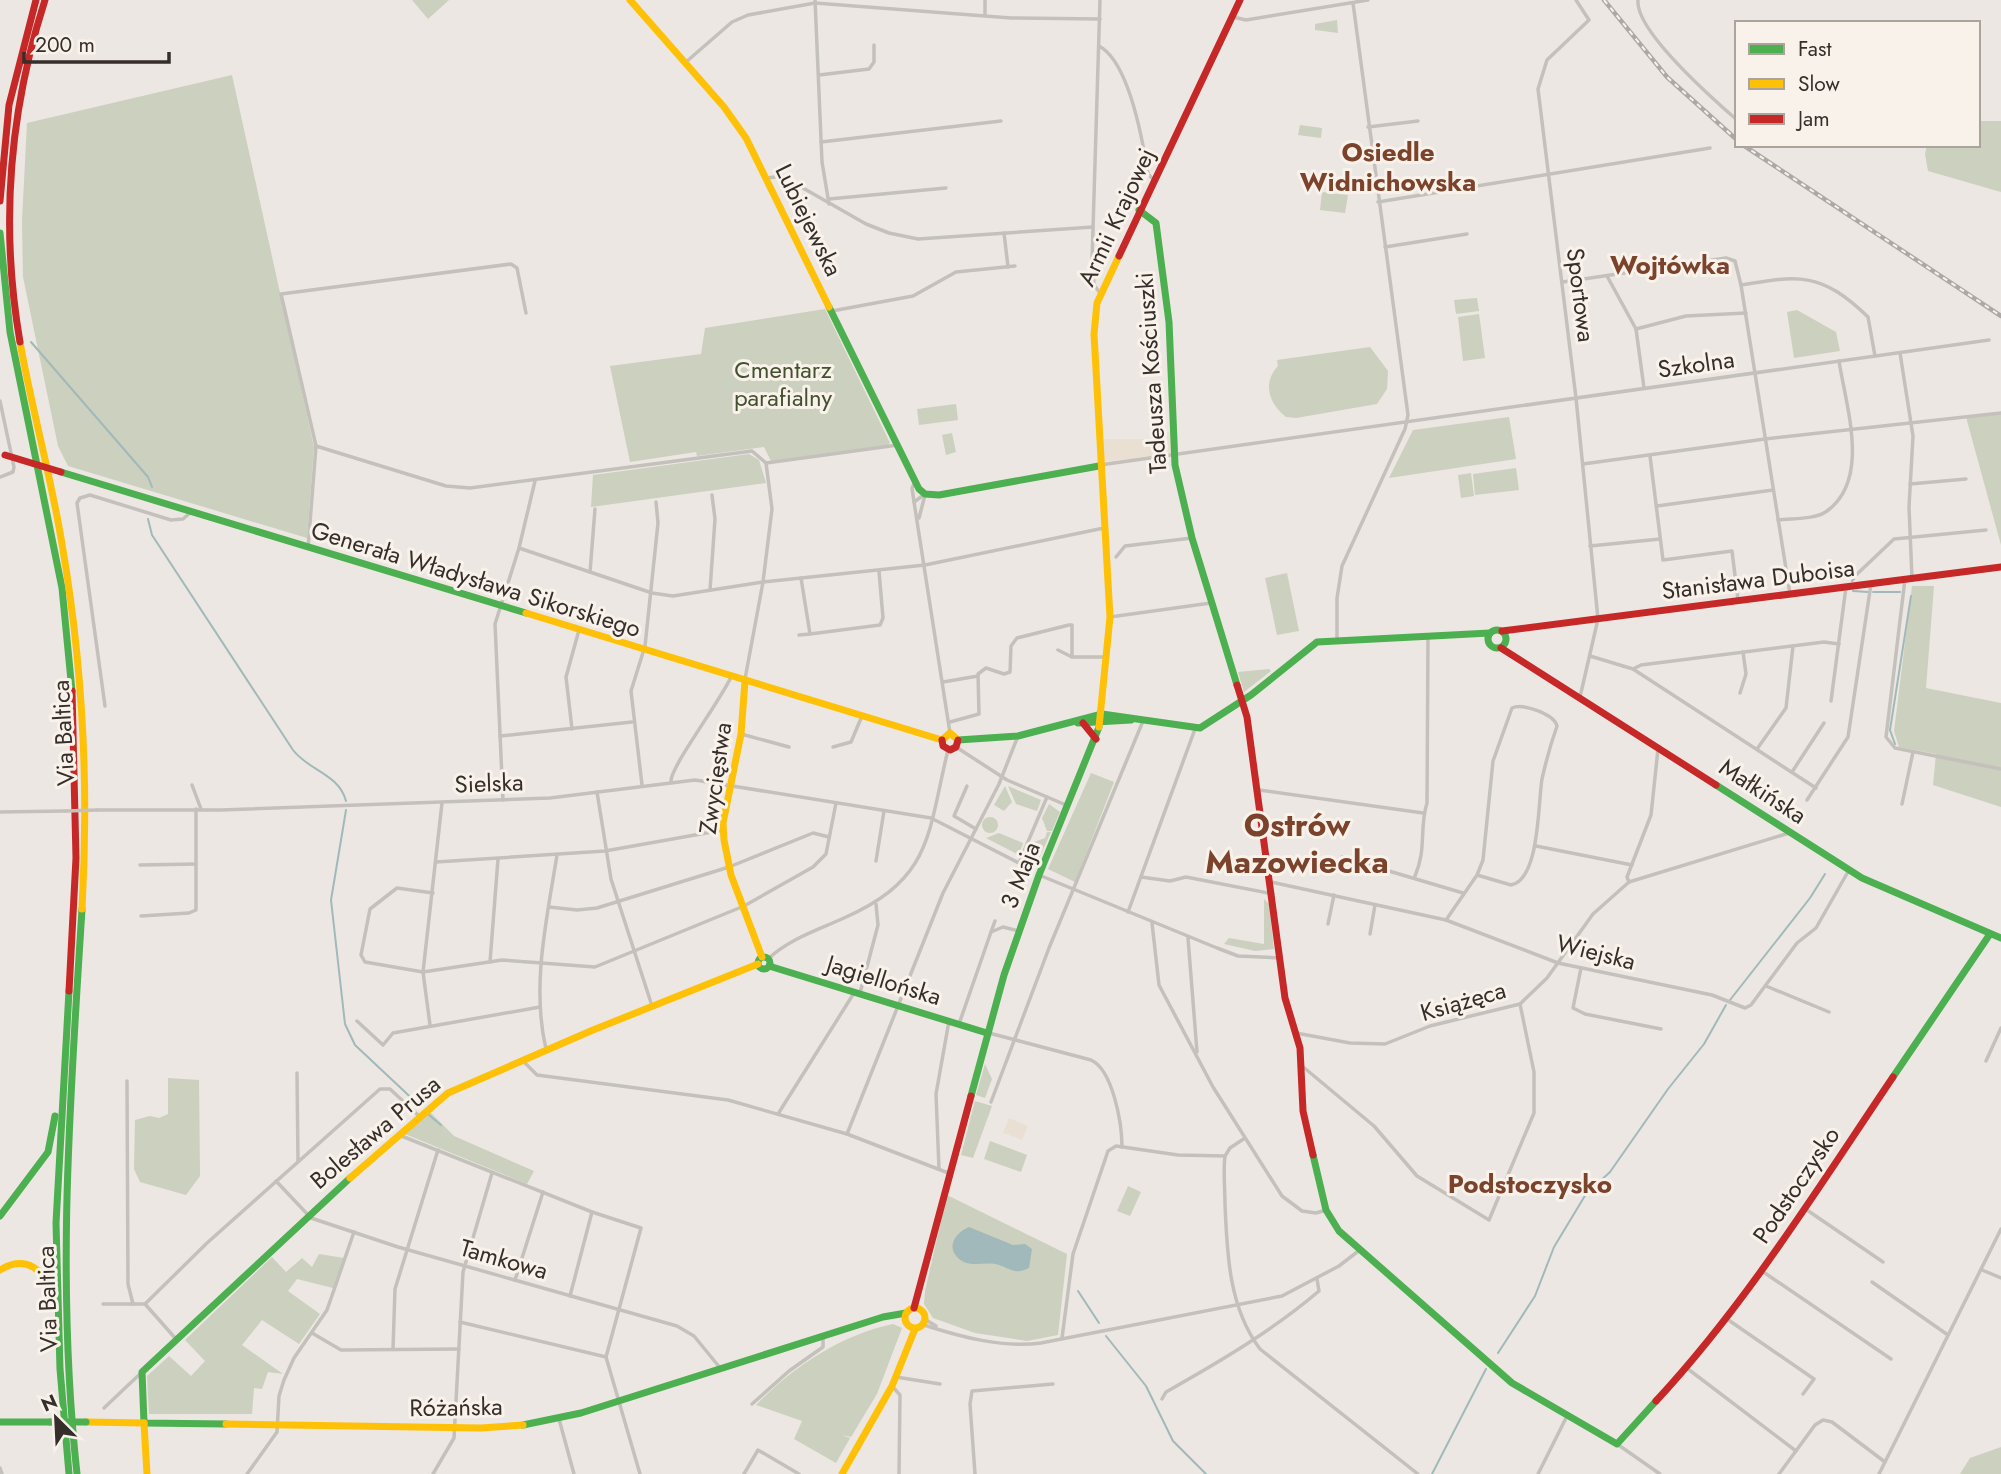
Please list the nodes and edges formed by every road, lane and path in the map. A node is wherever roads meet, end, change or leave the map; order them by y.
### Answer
1 (36, 0) edge
2 (45, 0) edge
3 (630, 0) edge
4 (985, 0) edge
5 (1100, 0) edge
6 (1240, 0) edge
7 (1368, 0) edge
8 (1576, 0) edge
9 (1638, 0) edge
10 (815, 1) edge
11 (867, 2) edge
12 (1353, 3) junction
13 (985, 15) junction
14 (1232, 17) junction
15 (1100, 19) junction
16 (874, 45) dead end
17 (1099, 46) junction
18 (686, 62) junction
19 (818, 75) junction
20 (1735, 118) edge
21 (1000, 121) dead end
22 (1418, 121) dead end
23 (1368, 127) junction
24 (821, 142) junction
25 (1710, 148) dead end
26 (1548, 174) junction
27 (767, 178) junction
28 (1154, 180) junction
29 (946, 188) dead end
30 (0, 201) edge
31 (830, 202) junction
32 (1378, 202) junction
33 (1139, 210) junction
34 (1093, 227) junction
35 (0, 233) edge
36 (1004, 233) junction
37 (1467, 234) dead end
38 (1385, 247) junction
39 (1015, 266) dead end
40 (1008, 267) junction
41 (1607, 276) junction
42 (1562, 282) junction
43 (1741, 285) junction
44 (1100, 293) junction
45 (832, 311) junction
46 (526, 313) dead end
47 (1746, 313) junction
48 (1636, 329) junction
49 (1989, 340) dead end
50 (1900, 353) junction
51 (1875, 356) junction
52 (1839, 361) junction
53 (1755, 373) junction
54 (1644, 388) junction
55 (1576, 398) junction
56 (0, 401) edge
57 (2001, 414) edge
58 (1407, 422) junction
59 (1911, 424) junction
60 (1850, 430) junction
61 (1765, 439) junction
62 (898, 445) junction
63 (316, 446) junction
64 (2, 454) edge
65 (1174, 455) junction
66 (1650, 456) junction
67 (766, 463) junction
68 (1583, 464) junction
69 (1099, 466) junction
70 (0, 477) edge
71 (1966, 479) dead end
72 (535, 481) junction
73 (915, 482) junction
74 (1910, 484) junction
75 (1773, 490) junction
76 (925, 494) junction
77 (712, 495) dead end
78 (656, 502) dead end
79 (914, 502) junction
80 (1657, 506) junction
81 (595, 509) dead end
82 (191, 512) junction
83 (918, 520) junction
84 (1778, 520) junction
85 (1104, 528) junction
86 (1986, 530) dead end
87 (1909, 537) junction
88 (1192, 538) junction
89 (1660, 539) junction
90 (1590, 546) junction
91 (308, 548) junction
92 (519, 548) junction
93 (1116, 557) dead end
94 (925, 565) junction
95 (2001, 567) edge
96 (879, 571) junction
97 (590, 572) junction
98 (1855, 576) dead end
99 (801, 578) junction
100 (1909, 579) junction
101 (763, 582) junction
102 (1871, 584) junction
103 (1846, 587) junction
104 (710, 590) junction
105 (652, 593) junction
106 (1790, 594) junction
107 (1738, 600) junction
108 (1211, 603) junction
109 (500, 606) junction
110 (1110, 617) junction
111 (1598, 619) junction
112 (579, 630) junction
113 (810, 634) junction
114 (799, 635) dead end
115 (1428, 635) junction
116 (1489, 636) junction
117 (1336, 640) junction
118 (1504, 640) junction
119 (1839, 644) junction
120 (1793, 646) junction
121 (643, 650) junction
122 (1058, 650) dead end
123 (1743, 652) junction
124 (1590, 656) junction
125 (1072, 657) junction
126 (1107, 657) junction
127 (1633, 670) junction
128 (978, 676) junction
129 (731, 677) junction
130 (745, 681) junction
131 (943, 682) junction
132 (1740, 693) dead end
133 (1580, 697) junction
134 (1831, 701) dead end
135 (1241, 702) junction
136 (105, 706) dead end
137 (1102, 714) junction
138 (862, 716) junction
139 (1140, 720) junction
140 (632, 722) junction
141 (950, 722) junction
142 (1083, 723) junction
143 (1101, 723) junction
144 (1824, 723) dead end
145 (1071, 724) junction
146 (572, 729) junction
147 (1195, 729) junction
148 (950, 733) junction
149 (741, 734) junction
150 (500, 736) junction
151 (1018, 736) junction
152 (1096, 739) junction
153 (942, 740) junction
154 (954, 746) junction
155 (789, 747) dead end
156 (833, 747) dead end
157 (1658, 747) junction
158 (1757, 749) junction
159 (1913, 752) junction
160 (2001, 769) edge
161 (1793, 772) junction
162 (1001, 777) junction
163 (671, 782) junction
164 (192, 785) dead end
165 (642, 785) junction
166 (730, 786) junction
167 (967, 786) dead end
168 (1815, 788) junction
169 (1259, 790) junction
170 (597, 792) junction
171 (1047, 797) junction
172 (503, 800) junction
173 (1808, 800) dead end
174 (442, 803) junction
175 (836, 803) junction
176 (1902, 804) dead end
177 (1068, 806) junction
178 (198, 809) junction
179 (884, 811) junction
180 (0, 812) edge
181 (1423, 813) junction
182 (931, 818) junction
183 (976, 829) junction
184 (723, 830) junction
185 (1790, 831) junction
186 (830, 837) junction
187 (972, 837) junction
188 (1536, 846) junction
189 (605, 852) junction
190 (557, 855) junction
191 (1342, 857) dead end
192 (499, 859) junction
193 (876, 860) dead end
194 (436, 862) junction
195 (196, 864) junction
196 (140, 865) dead end
197 (1632, 865) junction
198 (729, 867) junction
199 (1849, 870) junction
200 (1039, 875) junction
201 (1415, 876) junction
202 (1477, 876) junction
203 (1141, 877) junction
204 (1271, 882) junction
205 (1629, 882) junction
206 (1074, 890) junction
207 (433, 893) junction
208 (1463, 893) junction
209 (1273, 894) junction
210 (1334, 895) junction
211 (617, 902) junction
212 (876, 903) junction
213 (1376, 905) junction
214 (744, 906) junction
215 (549, 908) junction
216 (1128, 912) junction
217 (141, 916) dead end
218 (1446, 920) junction
219 (995, 921) dead end
220 (1152, 923) junction
221 (1328, 924) dead end
222 (1019, 931) junction
223 (991, 932) junction
224 (1370, 934) dead end
225 (1990, 934) junction
226 (1189, 937) junction
227 (2001, 938) edge
228 (634, 954) junction
229 (1280, 958) junction
230 (764, 961) junction
231 (490, 962) junction
232 (1558, 963) junction
233 (540, 964) junction
234 (1581, 968) junction
235 (423, 972) junction
236 (1766, 986) junction
237 (858, 992) junction
238 (897, 1004) junction
239 (1520, 1004) junction
240 (652, 1006) junction
241 (540, 1007) junction
242 (1829, 1012) dead end
243 (356, 1021) dead end
244 (949, 1021) junction
245 (959, 1024) junction
246 (430, 1025) junction
247 (2001, 1028) edge
248 (1661, 1029) dead end
249 (987, 1032) junction
250 (1296, 1033) junction
251 (1013, 1041) junction
252 (546, 1049) junction
253 (1197, 1054) junction
254 (522, 1059) junction
255 (1986, 1061) dead end
256 (1302, 1066) junction
257 (297, 1073) dead end
258 (127, 1081) dead end
259 (61, 1092) junction
260 (991, 1102) dead end
261 (778, 1114) junction
262 (419, 1116) junction
263 (847, 1134) junction
264 (398, 1135) junction
265 (1245, 1138) junction
266 (1122, 1147) junction
267 (438, 1150) junction
268 (1225, 1156) junction
269 (298, 1161) junction
270 (939, 1169) junction
271 (492, 1173) junction
272 (951, 1174) junction
273 (276, 1181) junction
274 (543, 1192) junction
275 (1804, 1208) junction
276 (1326, 1210) junction
277 (592, 1212) junction
278 (307, 1215) junction
279 (0, 1216) edge
280 (2001, 1229) edge
281 (354, 1232) junction
282 (405, 1249) junction
283 (1361, 1249) junction
284 (1883, 1262) dead end
285 (464, 1266) junction
286 (0, 1270) edge
287 (1982, 1270) junction
288 (1762, 1271) junction
289 (1316, 1278) junction
290 (2001, 1278) edge
291 (515, 1280) junction
292 (1872, 1282) dead end
293 (570, 1296) junction
294 (103, 1304) dead end
295 (133, 1304) junction
296 (145, 1304) junction
297 (1237, 1305) junction
298 (619, 1309) junction
299 (918, 1309) junction
300 (57, 1310) junction
301 (906, 1316) junction
302 (1727, 1319) junction
303 (460, 1322) junction
304 (925, 1322) junction
305 (912, 1328) junction
306 (312, 1332) junction
307 (1948, 1335) junction
308 (823, 1336) junction
309 (1062, 1338) junction
310 (176, 1339) junction
311 (1253, 1340) junction
312 (393, 1349) junction
313 (459, 1349) junction
314 (606, 1357) junction
315 (1891, 1359) dead end
316 (1688, 1368) junction
317 (721, 1369) junction
318 (142, 1372) junction
319 (896, 1377) junction
320 (940, 1384) dead end
321 (1053, 1384) dead end
322 (892, 1386) junction
323 (1803, 1394) dead end
324 (1162, 1399) dead end
325 (618, 1402) junction
326 (752, 1404) dead end
327 (104, 1408) dead end
328 (1567, 1416) junction
329 (559, 1419) junction
330 (0, 1422) edge
331 (144, 1423) junction
332 (279, 1425) junction
333 (455, 1428) junction
334 (1617, 1444) junction
335 (1796, 1451) junction
336 (1885, 1462) junction
337 (0, 1468) edge
338 (2, 1474) edge
339 (69, 1474) edge
340 (77, 1474) edge
341 (147, 1474) edge
342 (247, 1474) edge
343 (433, 1474) edge
344 (574, 1474) edge
345 (640, 1474) edge
346 (744, 1474) edge
347 (799, 1474) edge
348 (842, 1474) edge
349 (899, 1474) edge
350 (975, 1474) edge
351 (1419, 1474) edge
352 (1538, 1474) edge
353 (1660, 1474) edge
354 (1779, 1474) edge
355 (1879, 1474) edge

1 - 30 main road
2 - 340 main road, Via Baltica
3 - 18 main road, Lubiejewska
4 - 13 street
5 - 15 street
6 - 14 main road, Armii Krajowej
7 - 12 street
8 - 26 street, Sportowa
9 - 20 street
10 - 11 street
10 - 18 street
10 - 19 street
11 - 13 street
12 - 14 street
12 - 23 street
13 - 15 street
14 - 28 main road, Armii Krajowej
15 - 17 street
16 - 19 street
17 - 28 street
17 - 34 street
18 - 27 main road, Lubiejewska
19 - 24 street
21 - 24 street
22 - 23 street
23 - 32 street
24 - 31 street
25 - 26 street
26 - 32 street
26 - 42 street, Sportowa
27 - 31 street
27 - 45 main road, Lubiejewska
28 - 33 main road, Armii Krajowej
29 - 31 street
31 - 36 street
32 - 38 street
33 - 44 main road, Armii Krajowej
33 - 65 main road, Tadeusza Kościuszki
34 - 36 street
34 - 44 street
35 - 259 main road, Via Baltica
36 - 40 street
37 - 38 street
38 - 58 street
39 - 40 street
40 - 45 street
41 - 42 street
41 - 43 street
41 - 48 street
42 - 55 street, Sportowa
43 - 47 street
43 - 51 street
44 - 69 main road, Armii Krajowej
45 - 62 main road, Lubiejewska
46 - 63 street
47 - 48 street
47 - 53 street
48 - 54 street
49 - 50 street, Szkolna
50 - 51 street, Szkolna
50 - 59 street
51 - 52 street, Szkolna
52 - 53 street, Szkolna
52 - 60 street
53 - 54 street, Szkolna
53 - 61 street
54 - 55 street, Szkolna
55 - 58 street, Szkolna
55 - 68 street, Sportowa
56 - 70 street
57 - 59 street
58 - 65 street, Szkolna
58 - 117 street
59 - 60 street
59 - 74 street
60 - 61 street
60 - 84 street
61 - 66 street
61 - 75 street
62 - 67 street
62 - 73 main road, Lubiejewska
63 - 72 street
63 - 91 street
64 - 82 main road, Generała Władysława Sikorskiego, bridge
65 - 69 street, Szkolna
65 - 88 main road, Tadeusza Kościuszki
66 - 68 street
66 - 80 street
67 - 72 street
67 - 101 street
68 - 90 street, Sportowa
69 - 76 main road
69 - 85 main road, 3 Maja
71 - 74 street
72 - 92 street
73 - 76 main road, Lubiejewska
73 - 79 street, Lubiejewska
74 - 87 street
75 - 80 street
75 - 84 street
76 - 79 street
76 - 83 street, Lubiejewska
77 - 104 street
78 - 105 street
79 - 83 street, Lubiejewska
80 - 89 street
81 - 97 street
82 - 91 main road, Generała Władysława Sikorskiego
82 - 136 street
83 - 94 street, Lubiejewska
84 - 106 street
85 - 94 street
85 - 110 main road, 3 Maja
86 - 87 street
87 - 98 street
87 - 100 street
88 - 93 street
88 - 108 main road, Tadeusza Kościuszki
89 - 90 street
89 - 107 street
90 - 111 street, Sportowa
91 - 109 main road, Generała Władysława Sikorskiego
92 - 97 street
92 - 109 street
94 - 96 street
94 - 131 street, Lubiejewska
95 - 100 main road, Stanisława Duboisa
96 - 99 street
96 - 113 street
97 - 105 street
99 - 101 street
99 - 113 street
100 - 102 main road, Stanisława Duboisa
100 - 159 street
101 - 104 street
101 - 130 street
102 - 103 main road, Stanisława Duboisa
102 - 168 street
103 - 106 main road, Stanisława Duboisa
103 - 119 street
104 - 105 street
105 - 121 street
106 - 107 main road, Stanisława Duboisa
107 - 111 main road, Stanisława Duboisa
108 - 110 street
108 - 135 main road, Tadeusza Kościuszki
109 - 112 main road, Generała Władysława Sikorskiego
109 - 150 street
110 - 126 main road, 3 Maja
111 - 118 main road, Stanisława Duboisa
111 - 124 street, Sportowa
112 - 121 main road, Generała Władysława Sikorskiego
112 - 146 street
113 - 114 street
115 - 116 main road
115 - 117 main road
115 - 181 street
116 - 118 main road, Stanisława Duboisa
116 - 118 main road, Małkińska
117 - 135 main road
118 - 133 main road, Małkińska
119 - 120 street
119 - 134 street
120 - 123 street
120 - 158 street
121 - 129 main road, Generała Władysława Sikorskiego
121 - 140 street
122 - 125 street
123 - 127 street
123 - 132 street
124 - 127 street
124 - 133 street, Sportowa
125 - 126 street
125 - 128 street
126 - 137 main road, 3 Maja
127 - 158 street
128 - 131 street
128 - 141 street
129 - 130 main road, Generała Władysława Sikorskiego
129 - 163 street
130 - 138 main road, Generała Władysława Sikorskiego
130 - 149 main road, Zwycięstwa
131 - 141 street, Lubiejewska
133 - 157 main road, Małkińska
135 - 147 main road
135 - 169 main road, Tadeusza Kościuszki
137 - 139 main road
137 - 143 main road, 3 Maja
137 - 145 main road
138 - 153 main road, Generała Władysława Sikorskiego
138 - 156 street
139 - 143 main road
139 - 147 main road
139 - 206 street
140 - 146 street
140 - 165 street
141 - 148 street, Lubiejewska
142 - 143 main road
142 - 145 main road
142 - 152 main road
143 - 152 main road, 3 Maja
144 - 161 street
145 - 151 main road
146 - 150 street
147 - 203 street
148 - 153 main road
148 - 154 main road
149 - 155 street
149 - 166 main road, Zwycięstwa
150 - 172 street
151 - 154 main road
151 - 162 street
152 - 177 main road, 3 Maja
153 - 154 main road
154 - 162 street
154 - 182 street, Bolesława Prusa
157 - 185 main road, Małkińska
157 - 197 street
158 - 161 street
159 - 160 street
159 - 176 street
161 - 168 street
162 - 171 street
162 - 183 street
163 - 165 street, Sielska
163 - 166 street, Sielska
164 - 178 street
165 - 170 street, Sielska
166 - 175 street, Sielska
166 - 184 main road, Zwycięstwa
167 - 183 street
168 - 173 street
169 - 181 street
169 - 204 main road, Tadeusza Kościuszki
170 - 172 street, Sielska
170 - 189 street
171 - 177 street
171 - 187 street, Sielska
172 - 174 street, Sielska
174 - 178 street, Sielska
174 - 194 street
175 - 179 street, Sielska
175 - 186 street
177 - 200 main road, 3 Maja
178 - 180 street, Sielska, bridge
178 - 195 street
179 - 182 street, Sielska
179 - 193 street
181 - 201 street
182 - 187 street, Sielska
182 - 212 street, Bolesława Prusa
183 - 187 street
184 - 189 street
184 - 198 main road, Zwycięstwa
185 - 199 main road, Małkińska
185 - 205 street, Książęca
186 - 198 street
186 - 214 street
187 - 238 street
188 - 197 street
188 - 202 street
188 - 202 street
189 - 190 street
189 - 211 street
190 - 192 street
190 - 215 street
191 - 201 street
192 - 194 street
192 - 231 street
194 - 207 street
195 - 196 street
195 - 217 street
197 - 205 street
198 - 211 street
198 - 214 main road, Zwycięstwa
199 - 225 main road, Małkińska
199 - 236 street, Wiejska
200 - 206 street
200 - 222 main road, 3 Maja
201 - 208 street
202 - 208 street
203 - 209 street
203 - 216 street
204 - 209 main road, Tadeusza Kościuszki
204 - 210 street, Wiejska
205 - 232 street, Książęca
206 - 216 street
206 - 251 street
207 - 235 street
207 - 235 street
208 - 218 street
209 - 229 main road, Tadeusza Kościuszki
210 - 213 street, Wiejska
210 - 221 street
211 - 215 street
211 - 228 street
212 - 230 street, Bolesława Prusa
212 - 237 street
213 - 218 street, Wiejska
213 - 224 street
214 - 228 street
214 - 230 main road, Zwycięstwa
215 - 233 street
216 - 220 street
218 - 232 street, Wiejska
219 - 223 street
220 - 226 street
220 - 253 street
222 - 223 street
222 - 249 main road, 3 Maja
223 - 245 street
225 - 227 main road, Małkińska
225 - 275 main road, Podstoczysko
226 - 229 street
226 - 253 street
228 - 233 street
228 - 240 street
229 - 250 main road, Tadeusza Kościuszki
230 - 237 main road, Jagiellońska
230 - 240 main road, Bolesława Prusa
231 - 233 street
231 - 235 street
232 - 234 street, Wiejska
232 - 239 street, Książęca
233 - 241 street
234 - 236 street, Wiejska
234 - 248 street
235 - 246 street
236 - 242 street
237 - 238 main road, Jagiellońska
237 - 261 street
238 - 244 main road, Jagiellońska
238 - 263 street
239 - 250 street, Książęca
239 - 256 street
240 - 252 main road, Bolesława Prusa
241 - 246 street
241 - 252 street
243 - 246 street
244 - 245 main road, Jagiellońska
244 - 270 street
245 - 249 main road, Jagiellońska
247 - 255 street
249 - 251 street
249 - 272 main road, 3 Maja
250 - 256 main road, Tadeusza Kościuszki
251 - 260 street
251 - 266 street
252 - 254 main road, Bolesława Prusa
253 - 265 street
254 - 261 street
254 - 262 main road, Bolesława Prusa
256 - 276 main road, Tadeusza Kościuszki
257 - 269 street
258 - 295 street
259 - 279 main road
259 - 300 main road, Via Baltica
261 - 263 street
262 - 264 main road, Bolesława Prusa
262 - 269 street
263 - 270 street
264 - 267 street
264 - 278 main road, Bolesława Prusa
265 - 268 street
265 - 276 street
266 - 268 street
266 - 309 street
267 - 271 street
267 - 282 street
268 - 297 street
269 - 273 street
270 - 272 street
271 - 274 street
271 - 285 street
272 - 299 main road, 3 Maja
273 - 278 street, Tamkowa
273 - 296 street
274 - 277 street
274 - 291 street
275 - 284 street
275 - 288 main road, Podstoczysko
276 - 283 main road
277 - 293 street
277 - 298 street
278 - 281 street, Tamkowa
278 - 310 main road, Bolesława Prusa
280 - 287 street
281 - 282 street, Tamkowa
281 - 306 street
282 - 285 street, Tamkowa
282 - 312 street
283 - 289 street
283 - 328 main road
285 - 291 street, Tamkowa
285 - 303 street
286 - 300 main road
287 - 290 street
287 - 307 street
288 - 302 main road, Podstoczysko
288 - 315 street
289 - 297 street
289 - 311 street
291 - 293 street, Tamkowa
292 - 307 street
293 - 298 street, Tamkowa
294 - 295 street
295 - 296 street
296 - 310 street
297 - 309 street
297 - 311 street
298 - 314 street
298 - 317 street, Tamkowa
299 - 301 main road
299 - 304 main road
300 - 339 main road, Via Baltica
301 - 305 main road
301 - 308 main road, Różańska
302 - 316 main road, Podstoczysko
302 - 323 street
303 - 313 street
303 - 314 street
304 - 305 main road
304 - 309 street
305 - 319 main road
306 - 312 street
306 - 332 street
307 - 336 street
308 - 317 main road, Różańska
308 - 326 street
310 - 318 main road, Bolesława Prusa
311 - 324 street
311 - 351 street
312 - 313 street
313 - 333 street
314 - 325 street
316 - 334 main road, Podstoczysko
316 - 335 street
317 - 325 main road, Różańska
318 - 327 street, Bolesława Prusa
318 - 331 main road
319 - 320 street
319 - 322 main road
321 - 350 street
322 - 348 main road
322 - 349 street
325 - 329 main road, Różańska
325 - 345 street
328 - 334 main road
328 - 352 street
329 - 333 main road, Różańska
329 - 344 street
330 - 331 main road, Różańska, bridge
331 - 332 main road, Różańska
331 - 341 main road
332 - 333 main road, Różańska
332 - 342 street
333 - 343 street
334 - 353 street
335 - 336 street
335 - 354 street
336 - 355 street
337 - 338 street
346 - 347 street

